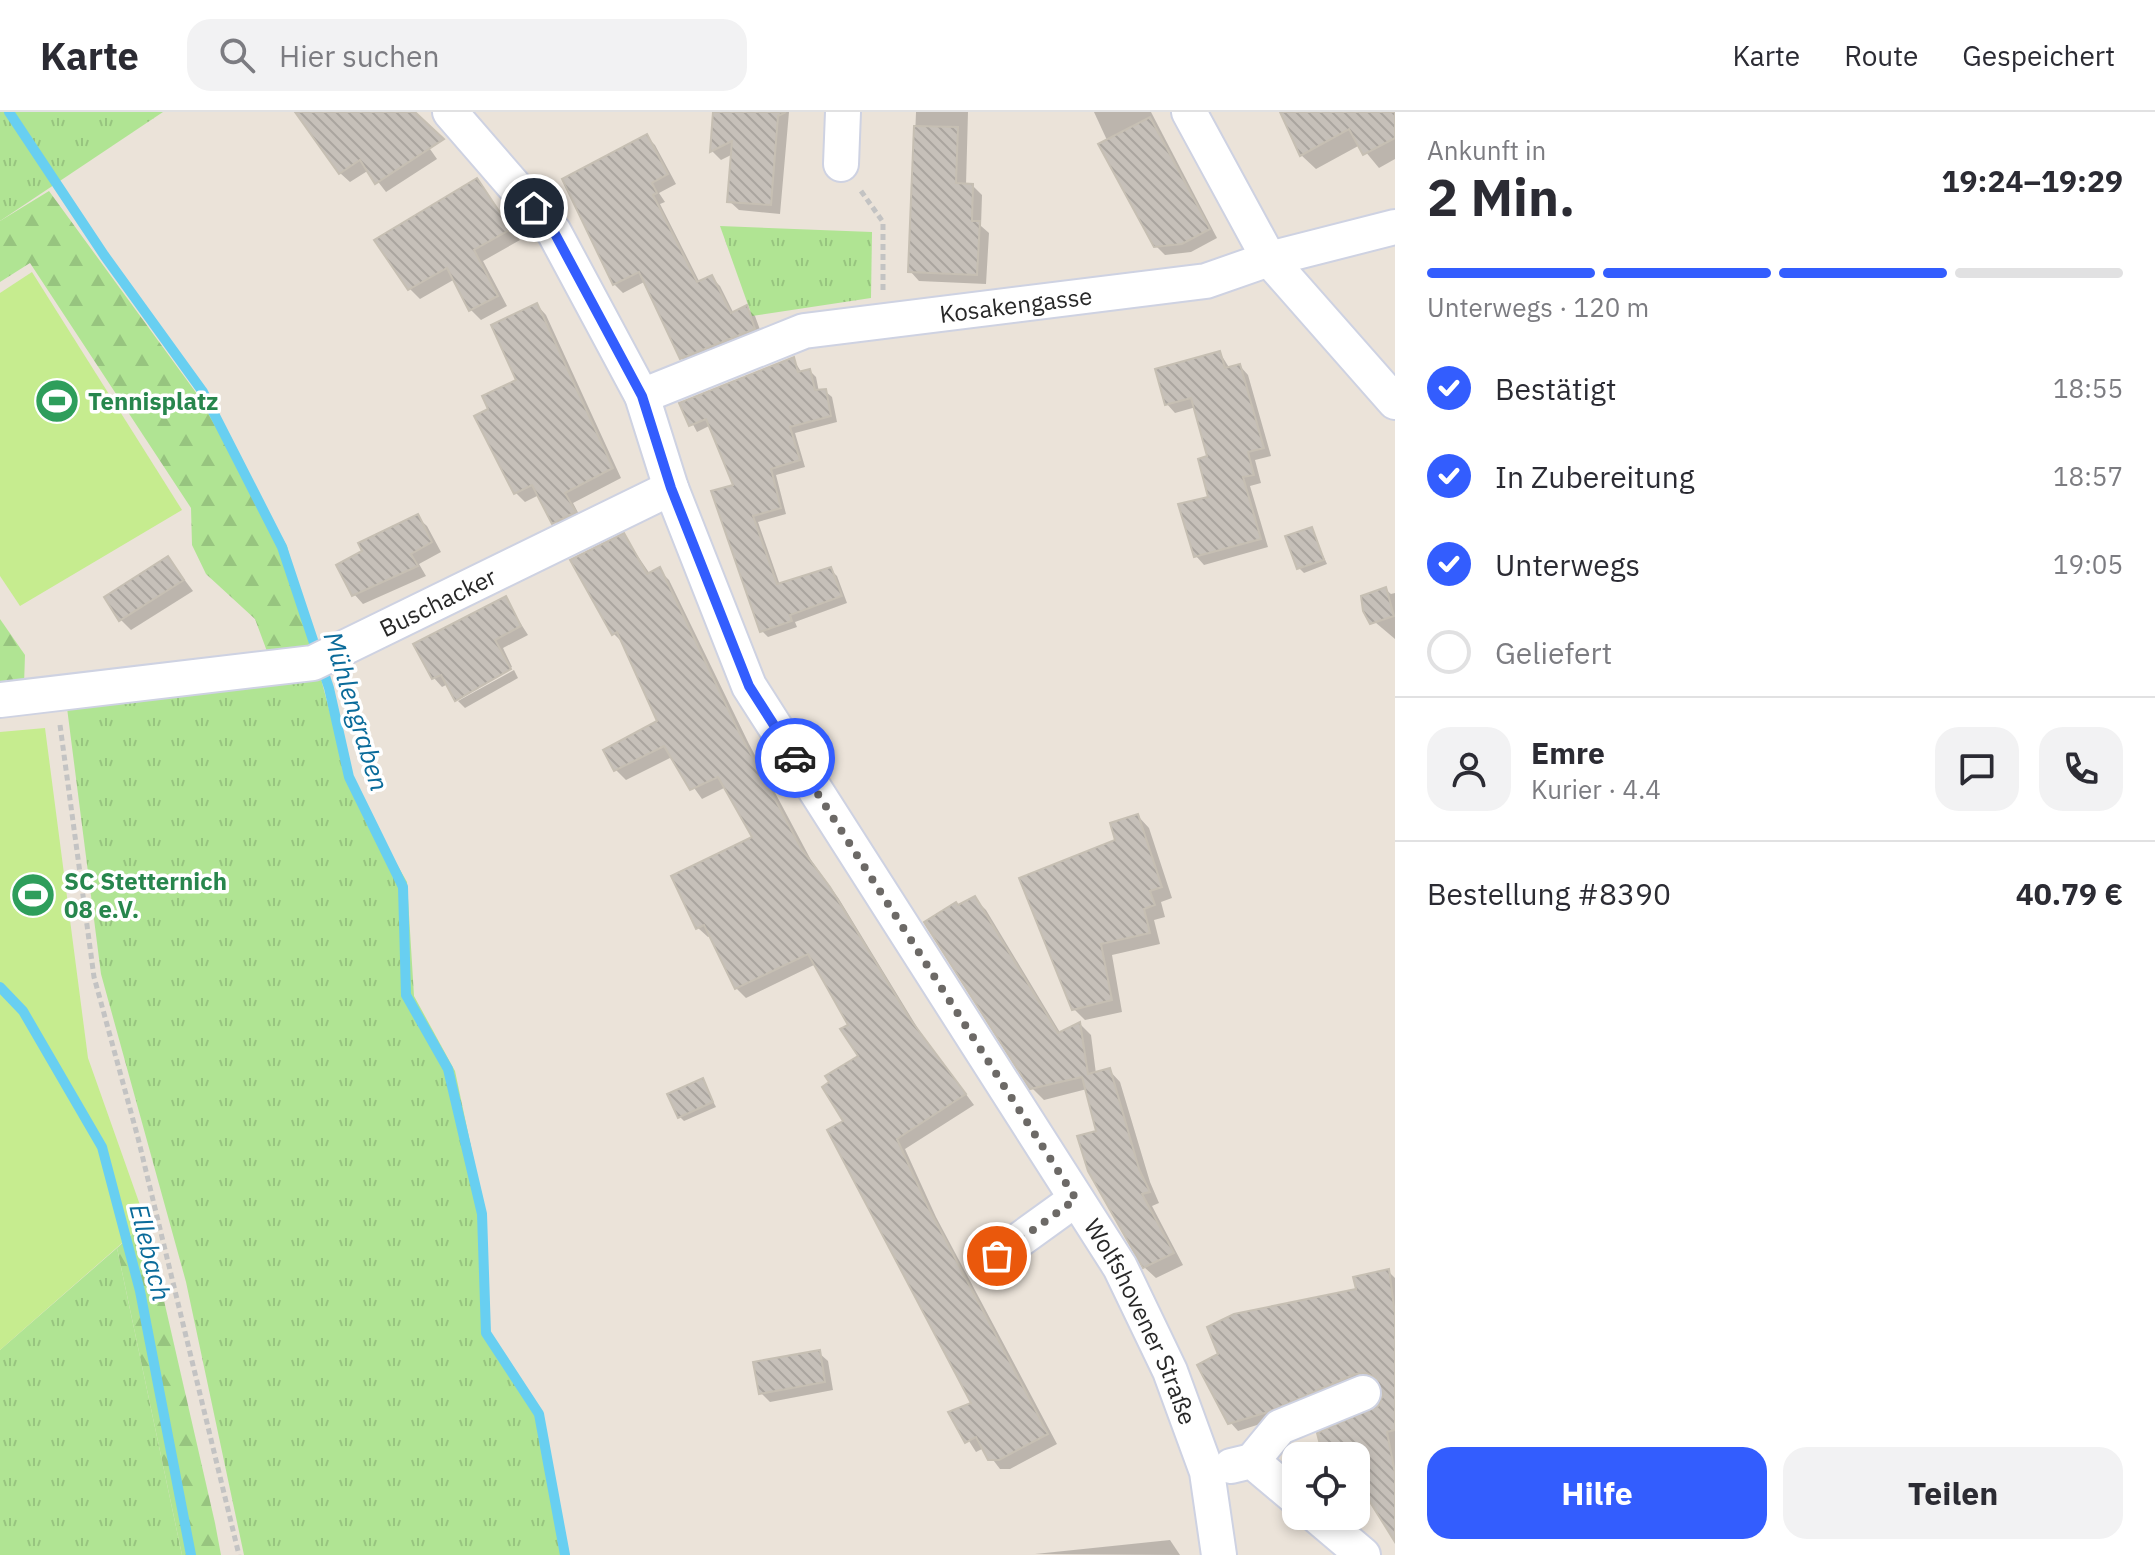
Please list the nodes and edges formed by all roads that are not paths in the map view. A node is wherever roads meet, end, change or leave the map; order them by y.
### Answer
1 (450, 112) edge
2 (843, 112) edge
3 (1189, 112) edge
4 (841, 164) road end
5 (1395, 227) edge
6 (1269, 259) junction
7 (642, 396) junction
8 (1395, 402) edge
9 (671, 488) junction
10 (0, 700) edge
11 (1076, 1199) junction
12 (997, 1256) dead end
13 (1363, 1393) dead end
14 (1252, 1461) junction
15 (1207, 1472) junction
16 (1282, 1486) edge
17 (1334, 1530) edge
18 (1219, 1555) edge
19 (1363, 1555) edge

1 - 7 street, Wolfshovener Straße
2 - 4 street
3 - 6 street
5 - 6 street, Kosakengasse
6 - 7 street, Kosakengasse
6 - 8 street
7 - 9 street, Wolfshovener Straße
9 - 10 street, Buschacker
9 - 11 street, Wolfshovener Straße
11 - 12 street
11 - 15 street, Wolfshovener Straße
13 - 14 street
14 - 15 street
14 - 16 street
15 - 18 street, Wolfshovener Straße
17 - 19 street

